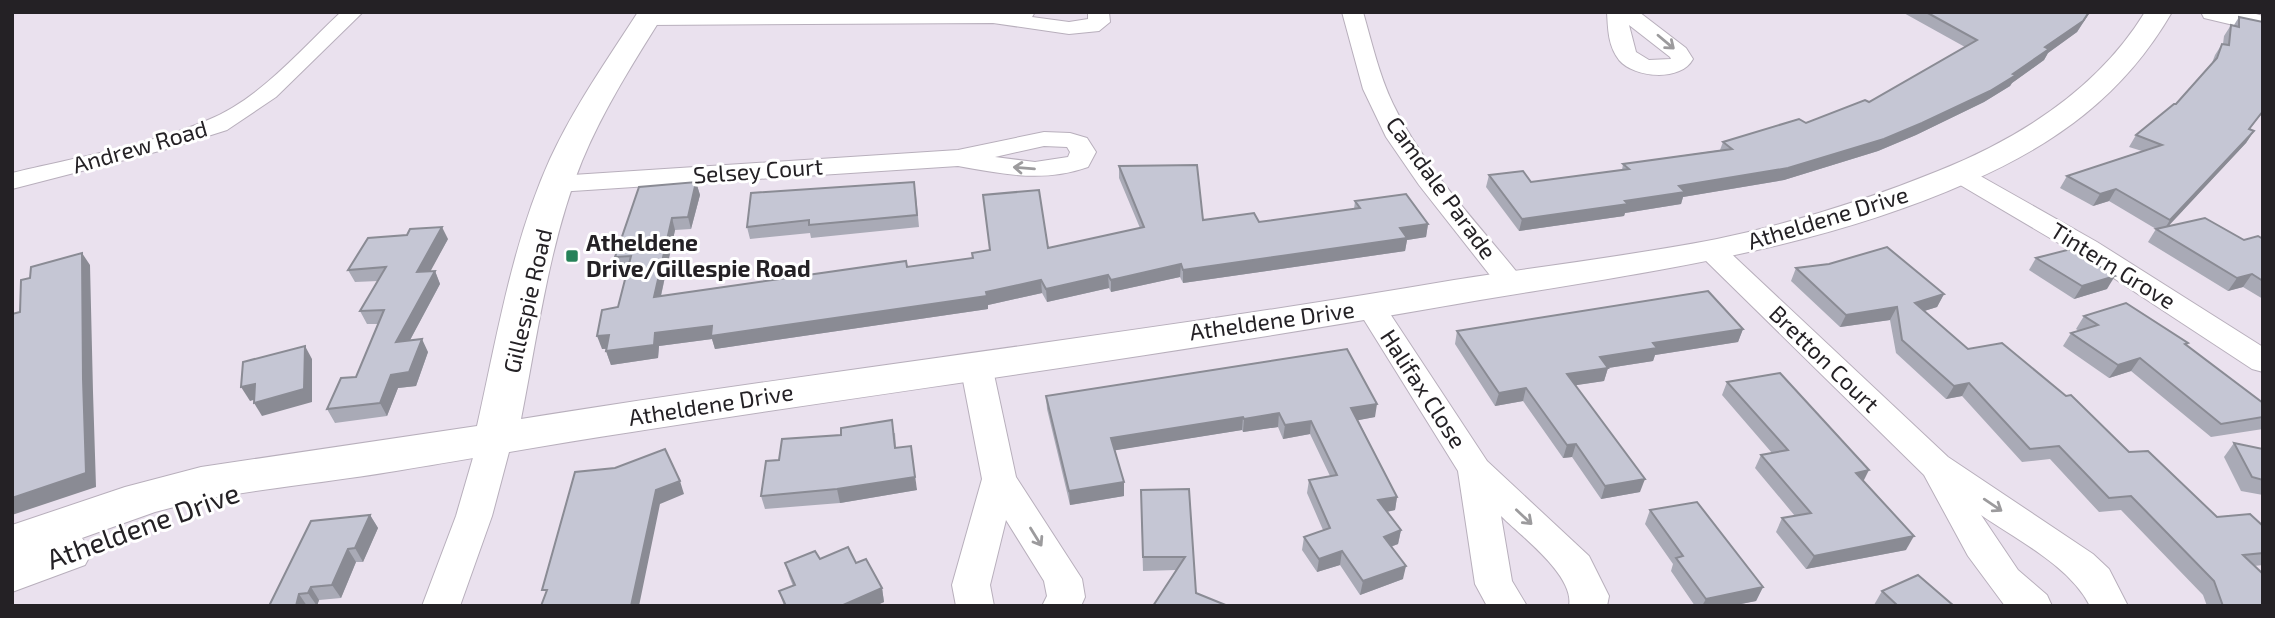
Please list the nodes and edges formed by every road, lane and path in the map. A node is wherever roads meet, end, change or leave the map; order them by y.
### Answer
1 (353, 12) edge
2 (1025, 12) edge
3 (1098, 12) edge
4 (1352, 12) edge
5 (1617, 12) edge
6 (1626, 12) edge
7 (2159, 12) edge
8 (2214, 12) edge
9 (650, 16) edge
10 (990, 18) junction
11 (2263, 24) edge
12 (958, 158) dead end
13 (1959, 174) junction
14 (12, 181) edge
15 (557, 184) junction
16 (1712, 251) junction
17 (1510, 282) junction
18 (1371, 307) junction
19 (2263, 362) edge
20 (976, 365) junction
21 (496, 437) junction
22 (1936, 467) junction
23 (315, 468) junction
24 (1475, 470) junction
25 (999, 479) junction
26 (12, 544) edge
27 (12, 573) edge
28 (441, 606) edge
29 (975, 606) edge
30 (1061, 606) edge
31 (1508, 606) edge
32 (1588, 606) edge
33 (2034, 606) edge
34 (2109, 606) edge

1 - 14 street, Andrew Road
2 - 10 street
3 - 10 street
4 - 17 street, Camdale Parade
6 -> 5 street
7 - 13 street, Atheldene Drive
8 - 11 street
9 - 10 street
9 - 15 street, Gillespie Road
12 - 15 street, Selsey Court
13 - 16 street, Atheldene Drive
13 - 19 street, Tintern Grove
15 - 21 street, Gillespie Road
16 - 17 street, Atheldene Drive
16 - 22 street, Bretton Court
17 - 18 street, Atheldene Drive
18 - 20 street, Atheldene Drive
18 - 24 street, Halifax Close
20 - 21 street, Atheldene Drive
20 - 25 street
21 - 23 street, Atheldene Drive
21 - 28 street, Gillespie Road
22 - 33 street, Bretton Court
22 -> 34 street, Bretton Court
23 - 26 street, Atheldene Drive
23 - 27 street, Atheldene Drive
24 - 31 street, Halifax Close
24 -> 32 street, Halifax Close
25 - 29 street
25 -> 30 street

